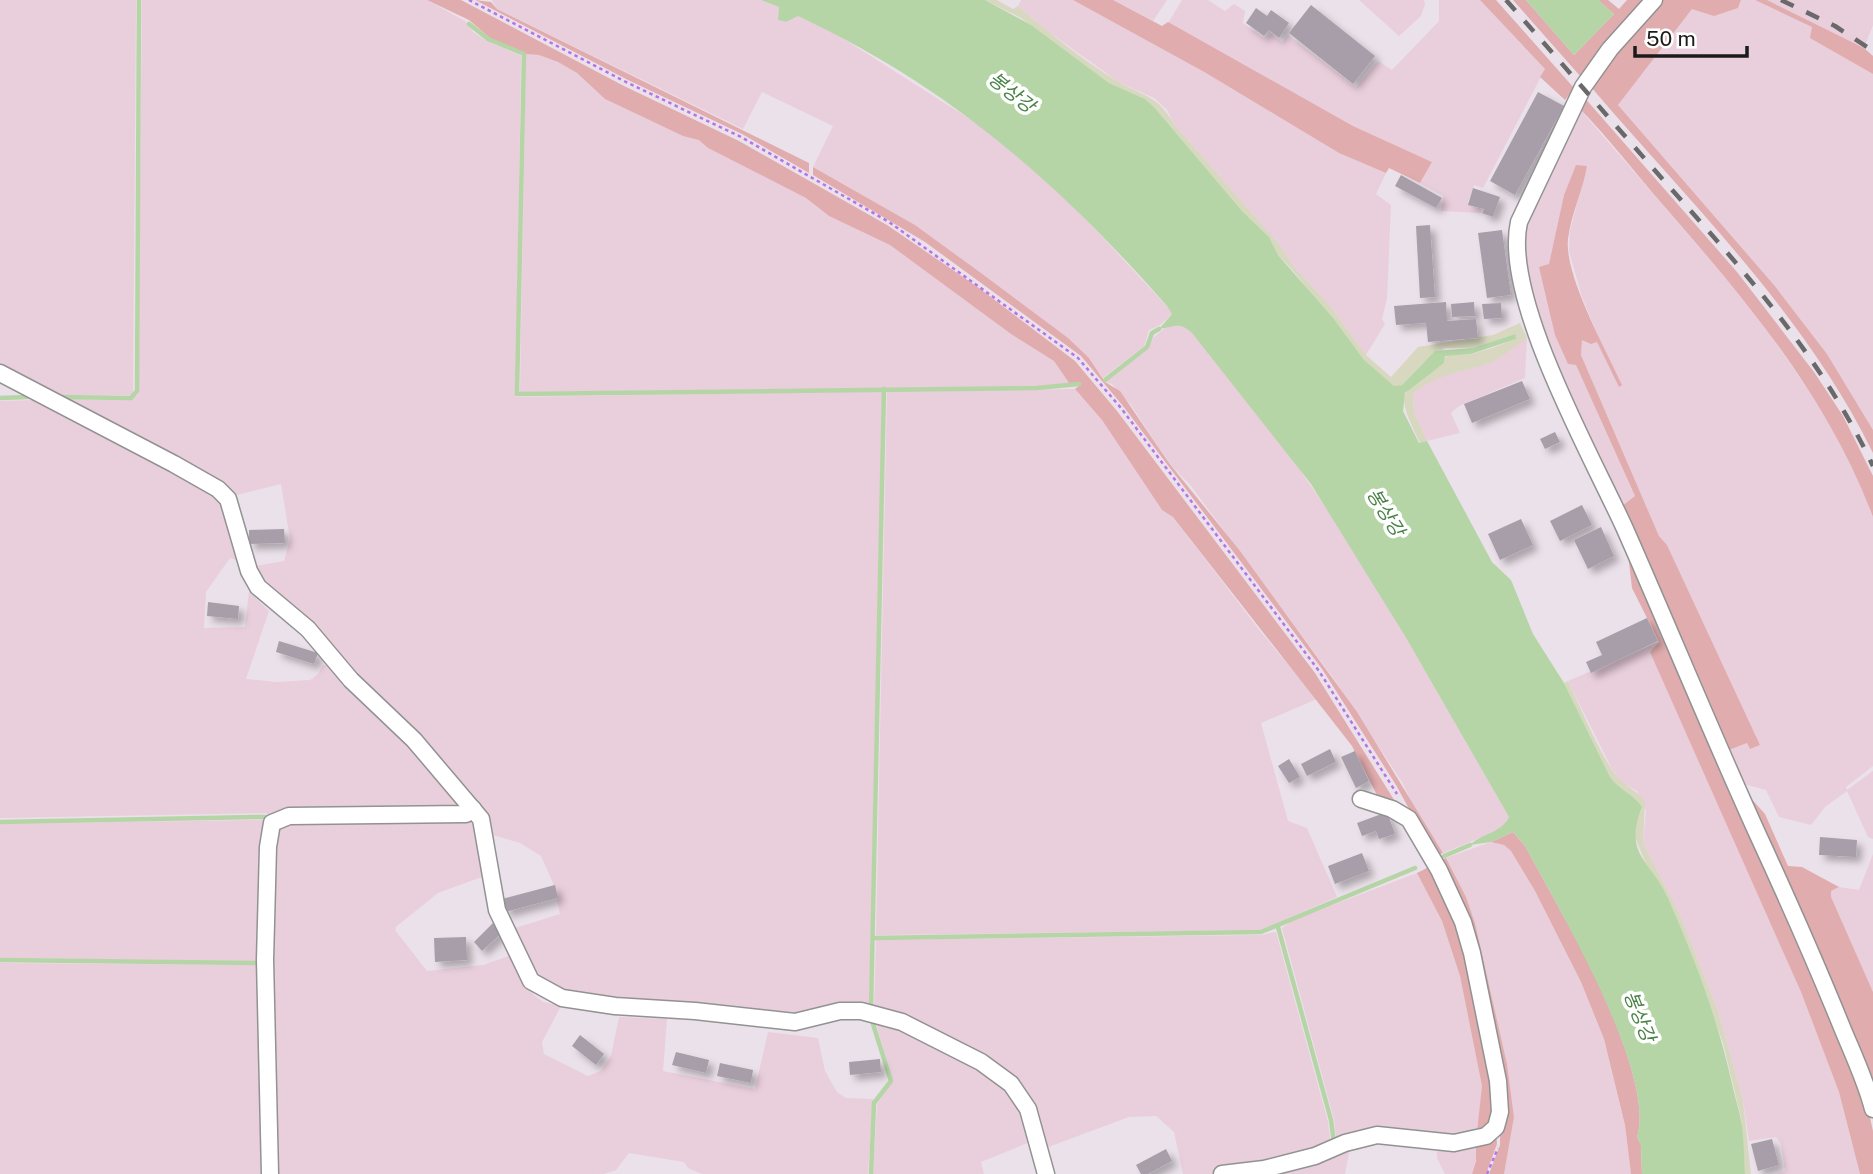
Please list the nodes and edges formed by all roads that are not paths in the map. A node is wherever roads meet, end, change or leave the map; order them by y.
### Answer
1 (1654, 0) edge
2 (0, 373) edge
3 (1361, 799) dead end
4 (473, 809) junction
5 (1873, 1109) edge
6 (270, 1174) edge
7 (1046, 1174) edge
8 (1222, 1174) edge

1 - 5 street
2 - 4 street
3 - 8 street
4 - 6 street
4 - 7 street

